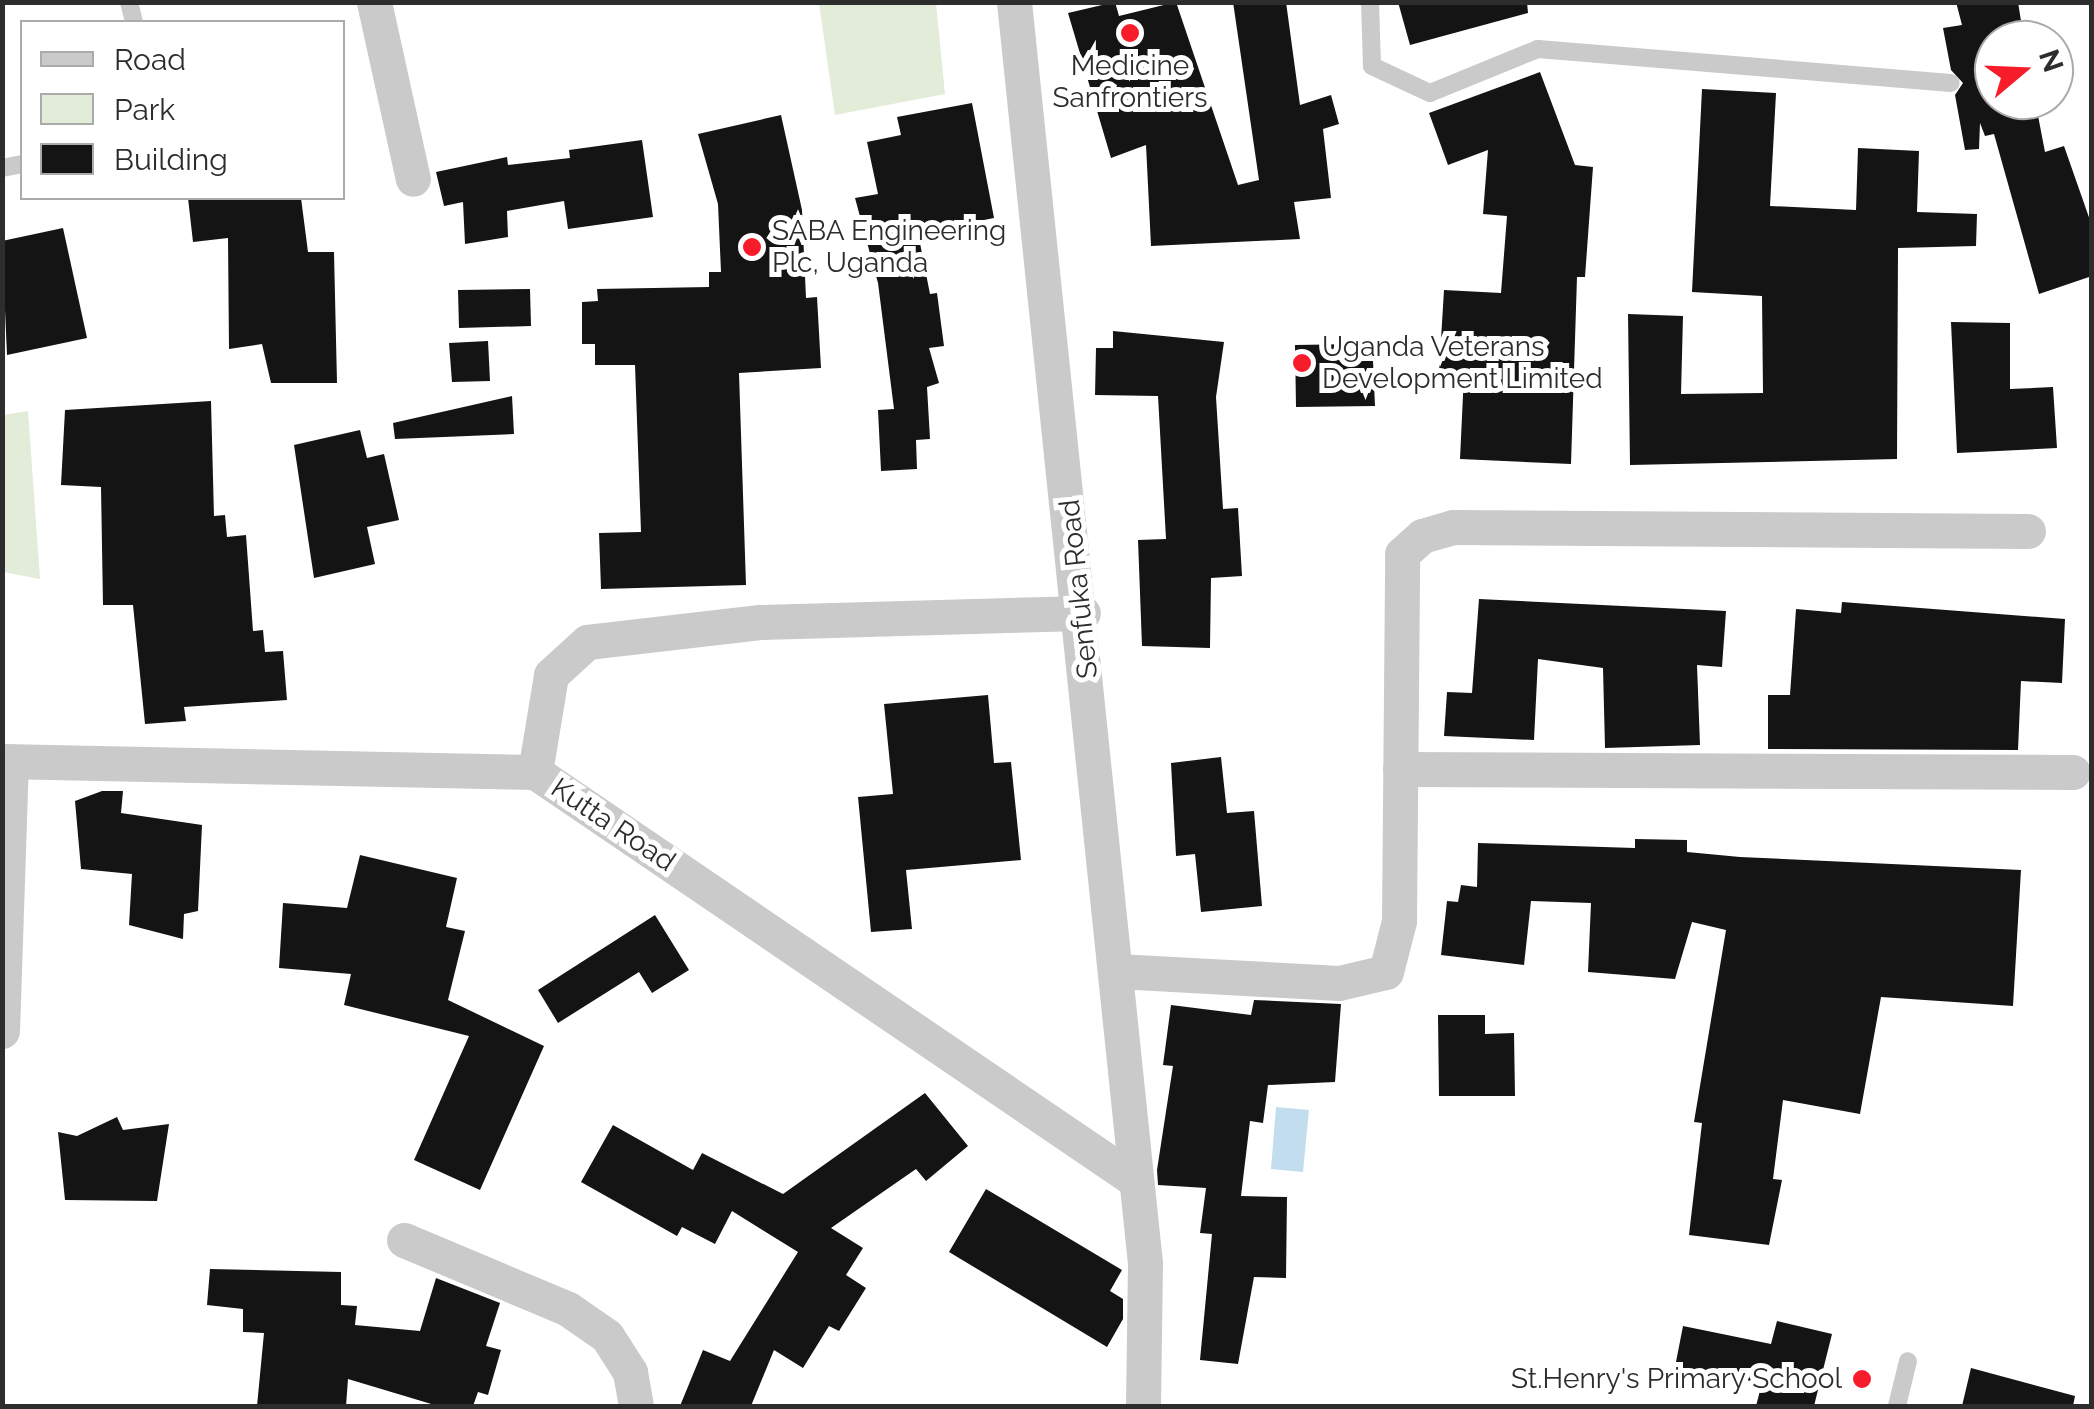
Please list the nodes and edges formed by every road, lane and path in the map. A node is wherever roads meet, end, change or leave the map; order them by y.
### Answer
1 (374, 2) edge
2 (1014, 2) edge
3 (1370, 2) edge
4 (1951, 83) dead end
5 (412, 179) dead end
6 (2028, 532) dead end
7 (1083, 613) junction
8 (7, 761) edge
9 (1400, 769) junction
10 (535, 772) junction
11 (2073, 772) dead end
12 (1117, 971) junction
13 (2, 1032) edge
14 (1132, 1178) junction
15 (404, 1240) dead end
16 (1908, 1361) dead end
17 (636, 1406) edge
18 (1143, 1406) edge
19 (1897, 1406) edge

1 - 5 street
2 - 7 street, Senfuka Road
3 - 4 lane
6 - 9 street
7 - 10 street
7 - 12 street, Senfuka Road
8 - 10 street, Kutta Road
8 - 13 street
9 - 11 street
9 - 12 street
10 - 14 street, Kutta Road
12 - 14 street, Senfuka Road
14 - 18 street, Senfuka Road
15 - 17 street
16 - 19 lane

